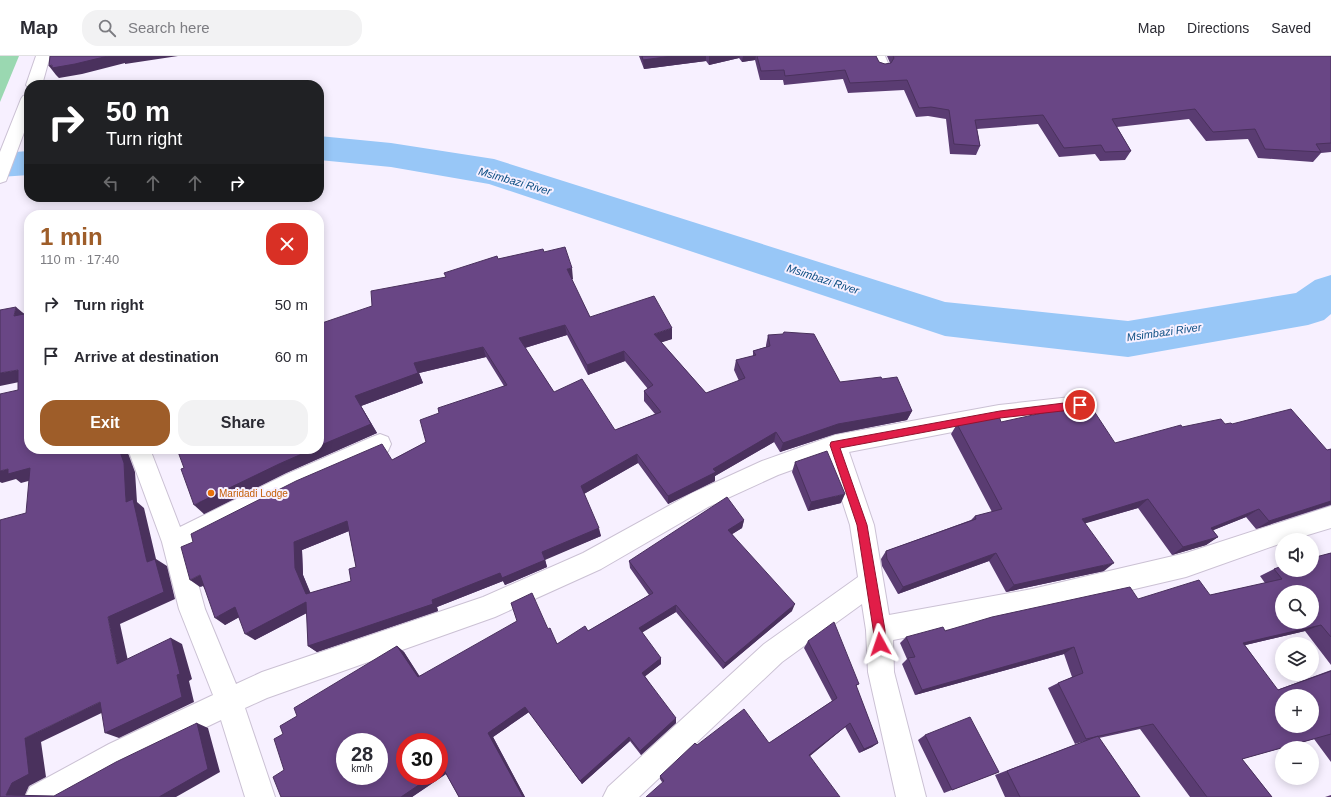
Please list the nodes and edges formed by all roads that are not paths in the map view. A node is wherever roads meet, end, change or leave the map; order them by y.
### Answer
1 (43, 56) edge
2 (36, 80) edge
3 (24, 112) edge
4 (0, 177) edge
5 (1080, 405) edge
6 (380, 444) edge
7 (835, 445) junction
8 (141, 454) edge
9 (1331, 517) edge
10 (174, 542) junction
11 (871, 582) junction
12 (879, 630) junction
13 (229, 700) junction
14 (40, 797) edge
15 (260, 797) edge
16 (618, 797) edge
17 (911, 797) edge

1 - 2 street
3 - 4 street
5 - 7 street
6 - 10 street
7 - 11 street
7 - 13 street
8 - 10 street
9 - 12 street
10 - 13 street
11 - 12 street
11 - 16 street
12 - 17 street
13 - 14 street
13 - 15 street

